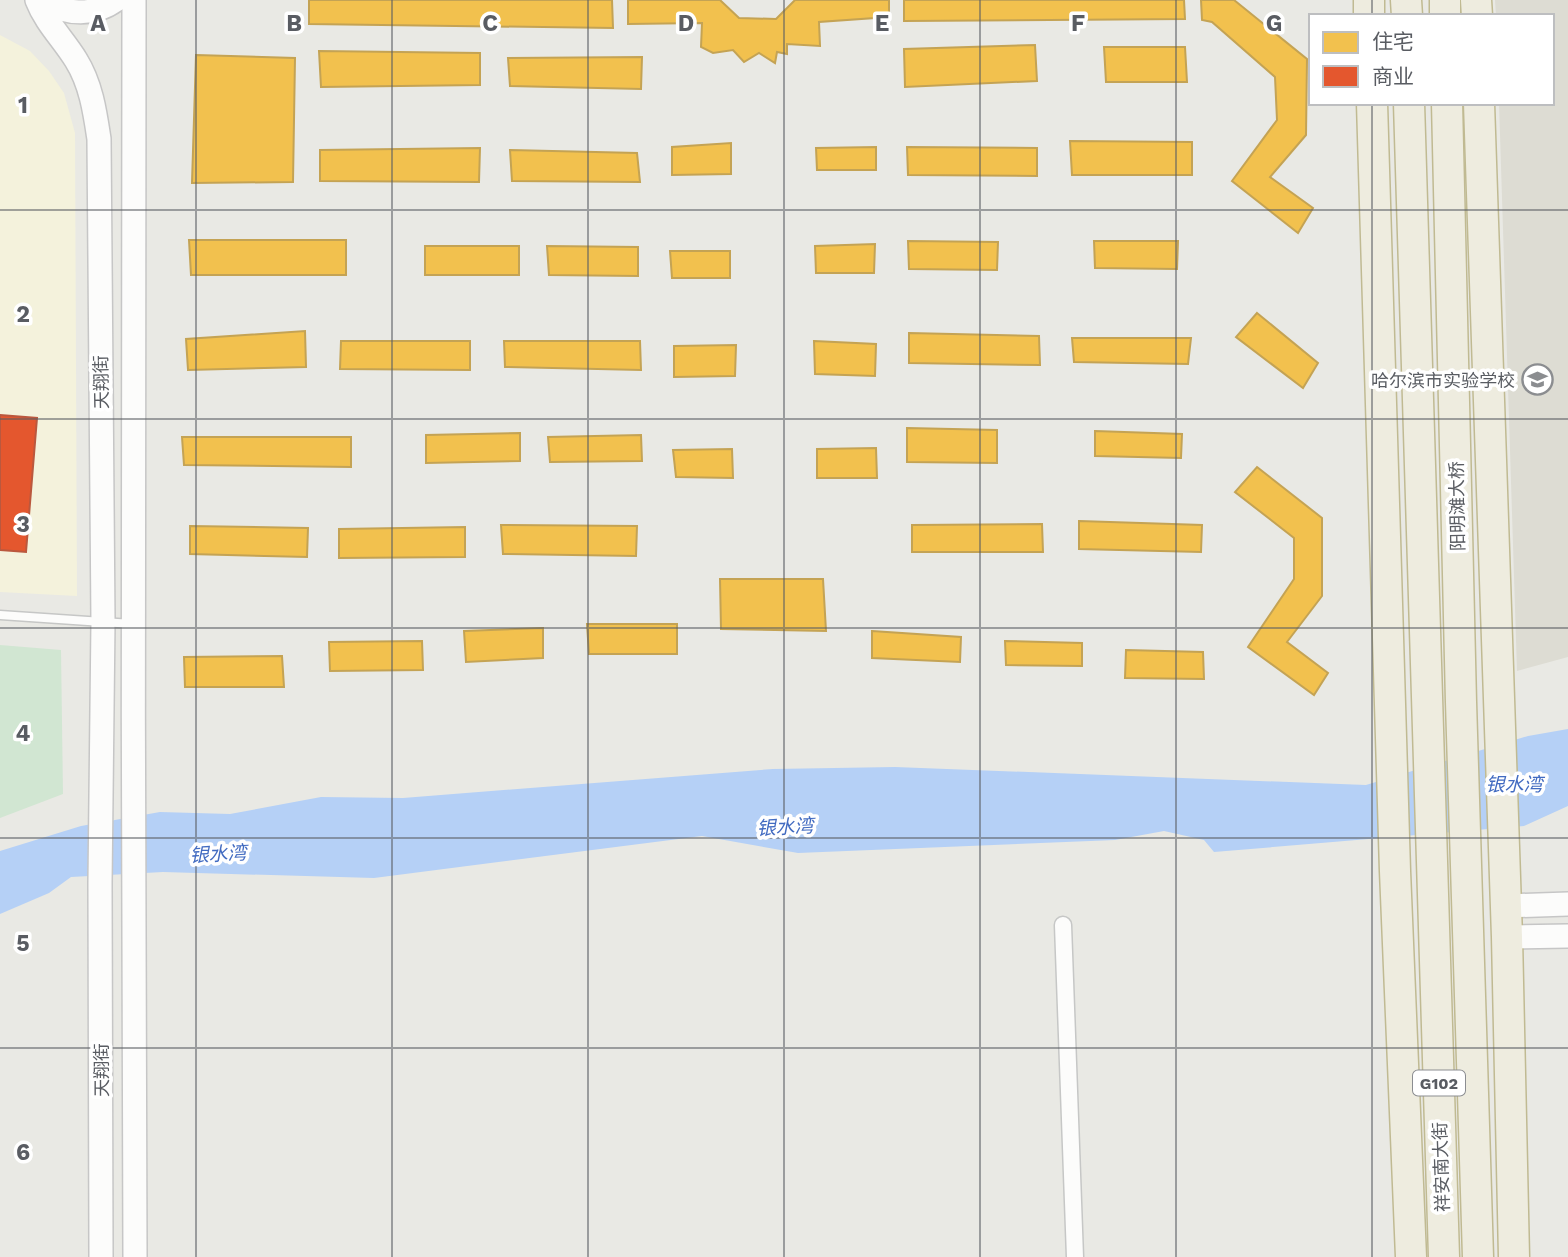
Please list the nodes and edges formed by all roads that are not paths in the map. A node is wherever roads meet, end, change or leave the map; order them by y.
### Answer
1 (38, 0) edge
2 (116, 0) edge
3 (134, 0) edge
4 (1372, 105) edge
5 (1409, 105) edge
6 (1447, 105) edge
7 (1470, 105) edge
8 (1479, 105) edge
9 (0, 615) edge
10 (103, 622) junction
11 (135, 624) junction
12 (1483, 705) junction
13 (1499, 847) junction
14 (1568, 904) edge
15 (1505, 906) junction
16 (1433, 908) joint
17 (1469, 909) joint
18 (1063, 925) dead end
19 (1568, 936) edge
20 (1507, 937) junction
21 (1473, 1088) junction
22 (1441, 1139) junction
23 (1475, 1164) junction
24 (101, 1257) edge
25 (135, 1257) edge
26 (1075, 1257) edge
27 (1411, 1257) edge
28 (1423, 1257) edge
29 (1444, 1257) edge
30 (1478, 1257) edge
31 (1497, 1257) edge
32 (1514, 1257) edge

1 - 2 main road
1 - 10 main road, 天翔街
3 - 11 main road, 天翔街
4 - 27 highway
5 - 16 highway, 阳明滩大桥 / G102
6 - 12 highway, 阳明滩大桥
7 - 12 highway
8 - 12 highway
9 - 10 lane
10 - 11 lane
10 - 24 main road, 天翔街
11 - 25 main road, 天翔街
12 - 13 highway
12 - 17 highway, 阳明滩大桥 / G102
13 - 15 highway
13 - 21 highway
14 - 15 main road
15 - 20 highway
16 - 22 highway, 祥安南大街 / G102
17 - 21 highway, 祥安南大街 / G102
18 - 26 street
19 - 20 main road
20 - 32 highway
21 - 23 highway, 祥安南大街 / G102
22 - 28 highway
22 - 29 highway, 祥安南大街 / G102
23 - 30 highway, 祥安南大街 / G102
23 - 31 highway

